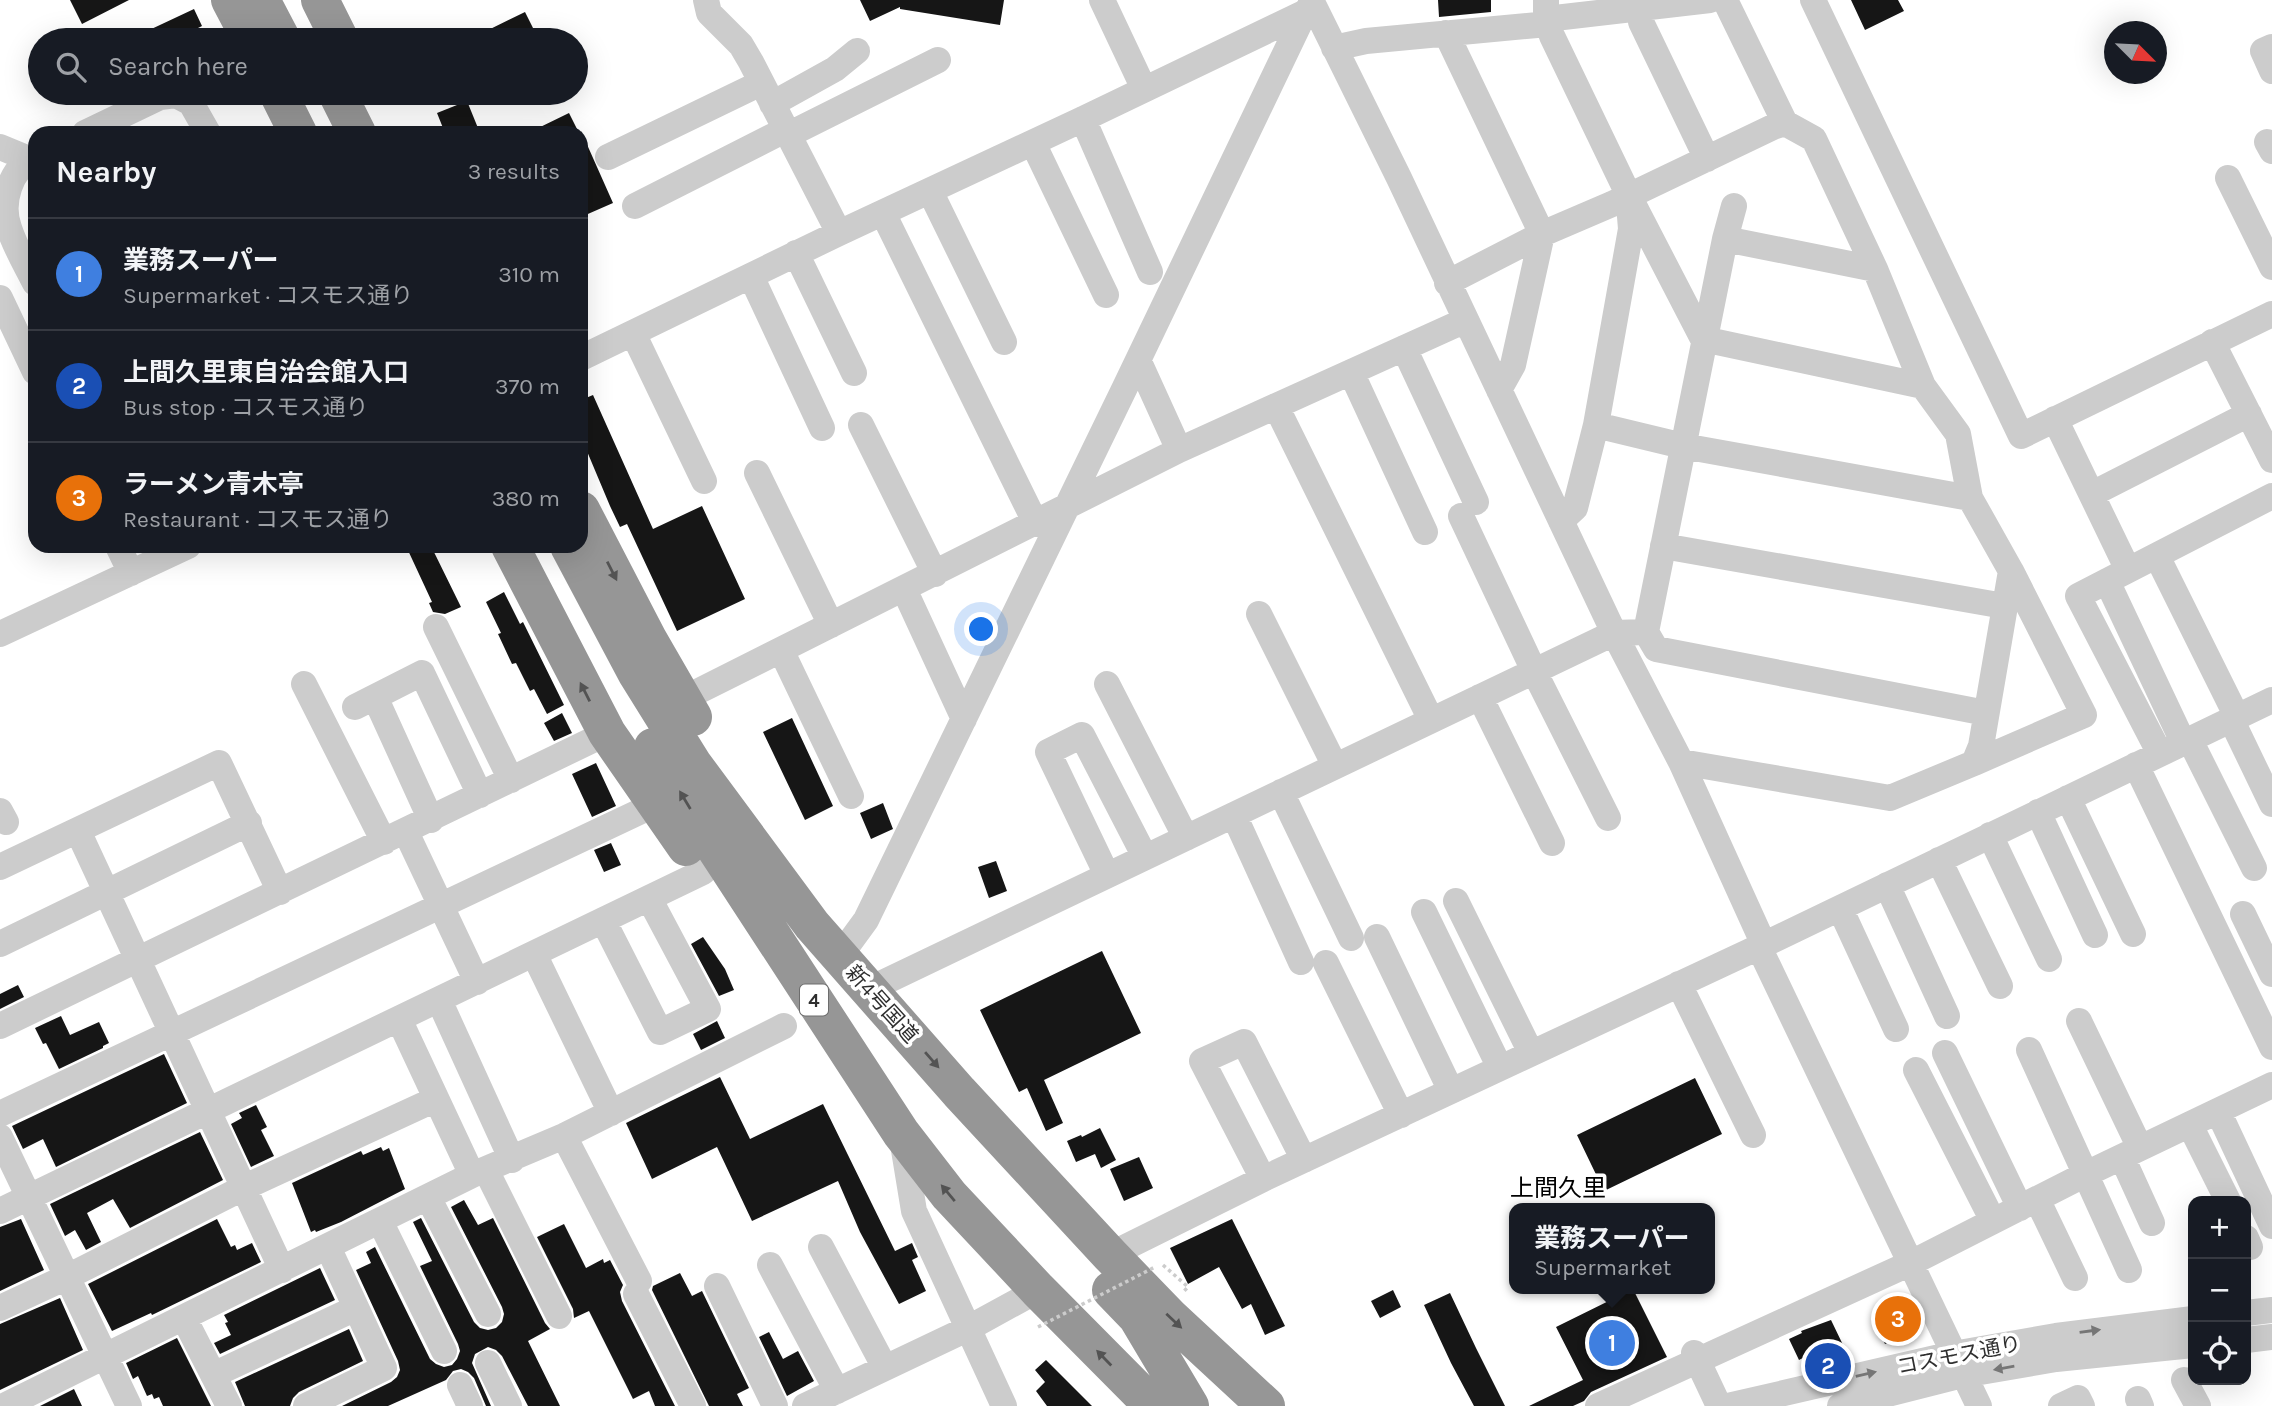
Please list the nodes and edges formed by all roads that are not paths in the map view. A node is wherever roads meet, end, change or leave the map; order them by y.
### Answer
1 (230, 0) edge
2 (261, 0) edge
3 (289, 0) edge
4 (320, 0) edge
5 (706, 0) edge
6 (1102, 0) edge
7 (1710, 0) edge
8 (1725, 0) edge
9 (1813, 0) edge
10 (1310, 7) edge
11 (1640, 9) junction
12 (1547, 14) edge
13 (245, 28) edge
14 (276, 28) edge
15 (304, 28) edge
16 (334, 28) edge
17 (1446, 33) junction
18 (2272, 47) edge
19 (1334, 48) junction
20 (857, 51) dead end
21 (938, 60) dead end
22 (2272, 71) edge
23 (1144, 89) junction
24 (766, 94) junction
25 (152, 105) edge
26 (192, 105) edge
27 (284, 105) edge
28 (315, 105) edge
29 (343, 105) edge
30 (372, 105) edge
31 (1083, 119) junction
32 (133, 123) edge
33 (1785, 123) junction
34 (204, 126) edge
35 (294, 126) edge
36 (326, 126) edge
37 (354, 126) edge
38 (382, 126) edge
39 (787, 133) junction
40 (1033, 143) junction
41 (0, 147) edge
42 (28, 157) edge
43 (608, 157) dead end
44 (1707, 159) junction
45 (28, 162) edge
46 (2228, 178) dead end
47 (930, 191) junction
48 (1629, 196) junction
49 (635, 206) dead end
50 (1734, 206) dead end
51 (883, 213) junction
52 (838, 233) junction
53 (1542, 234) junction
54 (1725, 239) junction
55 (796, 253) junction
56 (28, 261) edge
57 (2272, 267) edge
58 (1875, 269) junction
59 (1150, 272) dead end
60 (751, 276) junction
61 (1447, 283) junction
62 (1106, 295) dead end
63 (0, 299) edge
64 (2272, 314) edge
65 (1465, 320) junction
66 (633, 333) junction
67 (1703, 339) junction
68 (1004, 342) dead end
69 (2212, 342) junction
70 (1404, 348) junction
71 (588, 356) edge
72 (28, 357) edge
73 (1139, 362) junction
74 (1351, 372) junction
75 (854, 373) dead end
76 (1923, 386) junction
77 (1499, 390) junction
78 (1276, 407) junction
79 (2249, 414) junction
80 (2055, 419) junction
81 (861, 425) dead end
82 (1596, 425) junction
83 (822, 428) dead end
84 (1682, 446) junction
85 (1179, 450) junction
86 (2272, 460) edge
87 (757, 473) dead end
88 (704, 481) dead end
89 (2092, 494) junction
90 (2272, 496) edge
91 (1970, 498) junction
92 (1065, 510) junction
93 (1561, 521) junction
94 (588, 523) edge
95 (1036, 524) junction
96 (1425, 532) dead end
97 (1663, 546) junction
98 (121, 553) edge
99 (173, 553) edge
100 (514, 553) edge
101 (546, 553) edge
102 (573, 553) edge
103 (2157, 556) junction
104 (2011, 571) junction
105 (131, 573) junction
106 (935, 574) junction
107 (2118, 575) junction
108 (904, 589) junction
109 (2004, 606) junction
110 (1259, 614) dead end
111 (831, 625) junction
112 (436, 627) dead end
113 (1646, 632) junction
114 (1614, 633) junction
115 (0, 634) edge
116 (781, 650) junction
117 (1534, 671) junction
118 (304, 684) dead end
119 (1107, 684) dead end
120 (1480, 697) junction
121 (683, 699) junction
122 (2272, 700) edge
123 (1986, 713) junction
124 (2234, 718) junction
125 (964, 719) junction
126 (1432, 720) junction
127 (607, 733) junction
128 (2177, 745) junction
129 (1681, 762) junction
130 (1974, 763) junction
131 (2136, 765) junction
132 (1335, 766) junction
133 (511, 780) junction
134 (1281, 792) junction
135 (480, 795) junction
136 (851, 796) dead end
137 (2068, 798) junction
138 (656, 804) junction
139 (2272, 804) edge
140 (2038, 812) junction
141 (1234, 815) junction
142 (1608, 818) dead end
143 (431, 820) junction
144 (248, 822) junction
145 (78, 831) junction
146 (1990, 835) junction
147 (395, 837) junction
148 (1186, 838) junction
149 (1552, 843) dead end
150 (1145, 857) junction
151 (1939, 860) junction
152 (0, 867) edge
153 (2254, 868) dead end
154 (703, 872) junction
155 (1107, 875) junction
156 (1887, 885) junction
157 (107, 891) junction
158 (280, 892) junction
159 (649, 898) junction
160 (1456, 901) dead end
161 (441, 906) junction
162 (1840, 908) junction
163 (1424, 912) dead end
164 (2243, 914) dead end
165 (603, 920) junction
166 (812, 925) junction
167 (2133, 934) dead end
168 (2095, 935) dead end
169 (1377, 937) dead end
170 (1351, 938) dead end
171 (0, 944) edge
172 (1761, 946) junction
173 (534, 954) junction
174 (839, 957) junction
175 (2049, 959) dead end
176 (139, 960) junction
177 (2272, 974) edge
178 (477, 982) junction
179 (1679, 984) junction
180 (2000, 986) dead end
181 (870, 989) junction
182 (439, 1000) junction
183 (815, 1001) junction
184 (1947, 1016) dead end
185 (400, 1019) junction
186 (2079, 1021) dead end
187 (0, 1026) edge
188 (784, 1026) dead end
189 (1896, 1029) dead end
190 (173, 1032) junction
191 (2272, 1046) edge
192 (2029, 1050) dead end
193 (1945, 1052) dead end
194 (1531, 1054) junction
195 (1500, 1068) junction
196 (1916, 1070) dead end
197 (2272, 1085) edge
198 (1451, 1091) junction
199 (436, 1098) junction
200 (210, 1111) junction
201 (2218, 1111) junction
202 (611, 1113) junction
203 (0, 1114) edge
204 (1401, 1115) junction
205 (2190, 1125) junction
206 (993, 1129) junction
207 (901, 1133) junction
208 (1753, 1135) dead end
209 (564, 1136) junction
210 (0, 1137) edge
211 (2131, 1153) junction
212 (512, 1160) junction
213 (1304, 1160) junction
214 (479, 1172) junction
215 (2086, 1174) junction
216 (1263, 1179) junction
217 (246, 1187) junction
218 (2226, 1196) edge
219 (428, 1197) junction
220 (29, 1198) junction
221 (2028, 1203) junction
222 (0, 1211) edge
223 (380, 1221) junction
224 (1993, 1221) junction
225 (2152, 1223) dead end
226 (2272, 1226) edge
227 (328, 1247) junction
228 (821, 1247) dead end
229 (1110, 1255) junction
230 (1911, 1263) junction
231 (769, 1265) dead end
232 (282, 1270) junction
233 (2129, 1270) dead end
234 (67, 1278) junction
235 (2075, 1278) dead end
236 (717, 1286) dead end
237 (0, 1308) edge
238 (356, 1308) junction
239 (1038, 1308) junction
240 (2272, 1310) edge
241 (2251, 1312) edge
242 (488, 1314) dead end
243 (559, 1315) dead end
244 (184, 1318) junction
245 (2188, 1319) edge
246 (967, 1329) junction
247 (2272, 1337) edge
248 (2251, 1339) edge
249 (2188, 1346) edge
250 (444, 1351) dead end
251 (104, 1356) junction
252 (1696, 1357) junction
253 (488, 1363) dead end
254 (1958, 1365) junction
255 (885, 1368) junction
256 (213, 1375) junction
257 (2184, 1380) dead end
258 (837, 1391) junction
259 (1714, 1395) edge
260 (4, 1406) edge
261 (129, 1406) edge
262 (229, 1406) edge
263 (306, 1406) edge
264 (509, 1406) edge
265 (693, 1406) edge
266 (775, 1406) edge
267 (805, 1406) edge
268 (1004, 1406) edge
269 (1153, 1406) edge
270 (1190, 1406) edge
271 (1266, 1406) edge
272 (1598, 1406) edge
273 (1728, 1406) edge
274 (1840, 1406) edge
275 (1979, 1406) edge
276 (2060, 1406) edge
277 (2082, 1406) edge
278 (2198, 1406) edge

1 - 13 highway
2 - 14 highway
3 - 15 highway
4 - 16 highway
5 - 24 street
6 - 23 street
7 - 11 street
8 - 33 street
9 - 80 street
10 - 19 street
10 - 23 street
10 - 73 street
11 - 12 street
11 - 44 street
12 - 17 street
12 - 48 street
17 - 19 street
17 - 53 street
18 - 22 street
19 - 61 street
20 - 24 street
21 - 39 street
23 - 31 street
24 - 39 street
24 - 43 street
25 - 32 street
26 - 34 street
27 - 35 highway
28 - 36 highway
29 - 37 highway
30 - 38 highway
31 - 40 street
31 - 59 street
33 - 44 street
33 - 58 street
39 - 49 street
39 - 52 street
40 - 47 street
40 - 62 street
41 - 42 street
44 - 48 street
45 - 56 street
46 - 57 street
47 - 51 street
47 - 68 street
48 - 53 street
48 - 67 street
48 - 82 street
50 - 54 street
51 - 52 street
51 - 95 street
52 - 55 street
53 - 61 street
53 - 77 street
54 - 58 street
54 - 67 street
55 - 60 street
55 - 75 street
58 - 76 street
60 - 66 street
60 - 83 street
61 - 65 street
63 - 72 street
64 - 69 street
65 - 70 street
65 - 77 street
66 - 71 street
66 - 88 street
67 - 76 street
67 - 84 street
69 - 79 street
69 - 80 street
70 - 74 street
70 - 117 street
73 - 85 street
73 - 92 street
74 - 78 street
74 - 96 street
76 - 91 street
77 - 93 street
78 - 85 street
78 - 126 street
79 - 86 street
79 - 89 street
80 - 89 street
81 - 106 street
82 - 84 street
82 - 93 street
84 - 91 street
84 - 97 street
85 - 92 street
87 - 111 street
89 - 107 street
90 - 103 street
91 - 104 street
92 - 95 street
92 - 125 street
93 - 114 street
94 -> 121 highway
95 - 106 street
97 - 109 street
97 - 113 street
98 - 105 street
99 - 105 street
127 -> 100 highway
183 -> 101 highway, 4
102 - 166 highway, 新4号国道 / 4
103 - 107 street
103 - 124 street
104 - 109 street
104 - 130 street
105 - 115 street
106 - 108 street
107 - 128 street
108 - 111 street
108 - 125 street
109 - 123 street
110 - 132 street
111 - 116 street
112 - 133 street
113 - 114 street
113 - 123 street
114 - 117 street
114 - 129 street
116 - 121 street
116 - 136 street
117 - 120 street
117 - 142 street
118 - 147 street
119 - 148 street
120 - 126 street
120 - 149 street
121 - 166 highway
122 - 124 street
123 - 130 street
124 - 128 street
124 - 139 street
125 - 174 street
126 - 132 street
127 - 133 street
127 - 138 highway
128 - 131 street
128 - 153 street
129 - 130 street
129 - 172 street
131 - 137 street
131 - 191 street
132 - 134 street
133 - 135 street
134 - 141 street
134 - 170 street
135 - 143 street
135 - 143 street
137 - 140 street
137 - 167 street
138 - 154 highway
138 - 161 street
140 - 146 street
140 - 168 street
141 - 148 street
141 - 204 street
143 - 147 street
144 - 145 street
144 - 157 street
144 - 158 street
145 - 152 street
145 - 157 street
146 - 151 street
146 - 175 street
147 - 158 street
147 - 161 street
148 - 150 street
150 - 155 street
150 - 155 street
151 - 156 street
151 - 180 street
154 - 159 street
154 - 183 highway
155 - 181 street
156 - 162 street
156 - 184 street
157 - 171 street
157 - 176 street
158 - 176 street
159 - 165 street
159 - 165 street
160 - 194 street
161 - 178 street
161 - 190 street
162 - 172 street
162 - 189 street
163 - 195 street
164 - 177 street
165 - 173 street
166 - 174 highway, 新4号国道 / 4
169 - 198 street
172 - 179 street
172 - 230 street
173 - 178 street
173 - 202 street
174 - 181 highway, 新4号国道 / 4
176 - 187 street
176 - 190 street
178 - 182 street
179 - 194 street
179 - 208 street
181 -> 206 highway, 新4号国道 / 4
182 - 185 street
182 - 212 street
183 - 207 highway, 4
185 - 199 street
185 - 200 street
186 - 211 street
188 - 202 street
190 - 200 street
190 - 203 street
192 - 215 street
193 - 221 street
194 - 195 street
195 - 198 street
196 - 224 street
197 - 201 street
198 - 204 street
199 - 214 street
199 - 217 street
200 - 217 street
200 - 220 street
201 - 205 street
201 - 226 street
202 - 209 street
204 - 213 street
205 - 211 street
205 - 218 street
206 - 229 highway, 新4号国道 / 4
206 - 270 highway
239 -> 207 highway, 4
207 - 246 street
209 - 212 street
209 - 265 street
210 - 220 street
211 - 215 street
211 - 225 street
212 - 214 street
213 - 216 street
213 - 216 street
214 - 219 street
214 - 243 street
215 - 221 street
215 - 233 street
216 - 229 street
217 - 232 street
217 - 234 street
219 - 223 street
219 - 242 street
220 - 222 street
220 - 234 street
221 - 224 street
221 - 235 street
223 - 227 street
223 - 250 street
224 - 230 street
227 - 232 street
227 - 238 street
228 - 255 street
229 -> 271 highway, 新4号国道 / 4
230 - 252 street
230 - 254 street
231 - 258 street
232 - 244 street
234 - 237 street
234 - 251 street
236 - 266 street
238 - 256 street
238 - 263 street
239 - 246 street
269 -> 239 highway, 4
240 - 241 street
244 - 251 street
244 - 256 street
254 -> 245 street, コスモス通り
246 - 255 street
246 - 268 street
247 - 248 street
249 -> 254 street, コスモス通り
251 - 260 street
251 - 261 street
252 - 259 street
252 - 272 street
253 - 264 street
273 -> 254 street, コスモス通り
254 - 274 street, コスモス通り
254 - 275 street
255 - 258 street
256 - 262 street
257 - 278 street
258 - 267 street
276 - 277 street

